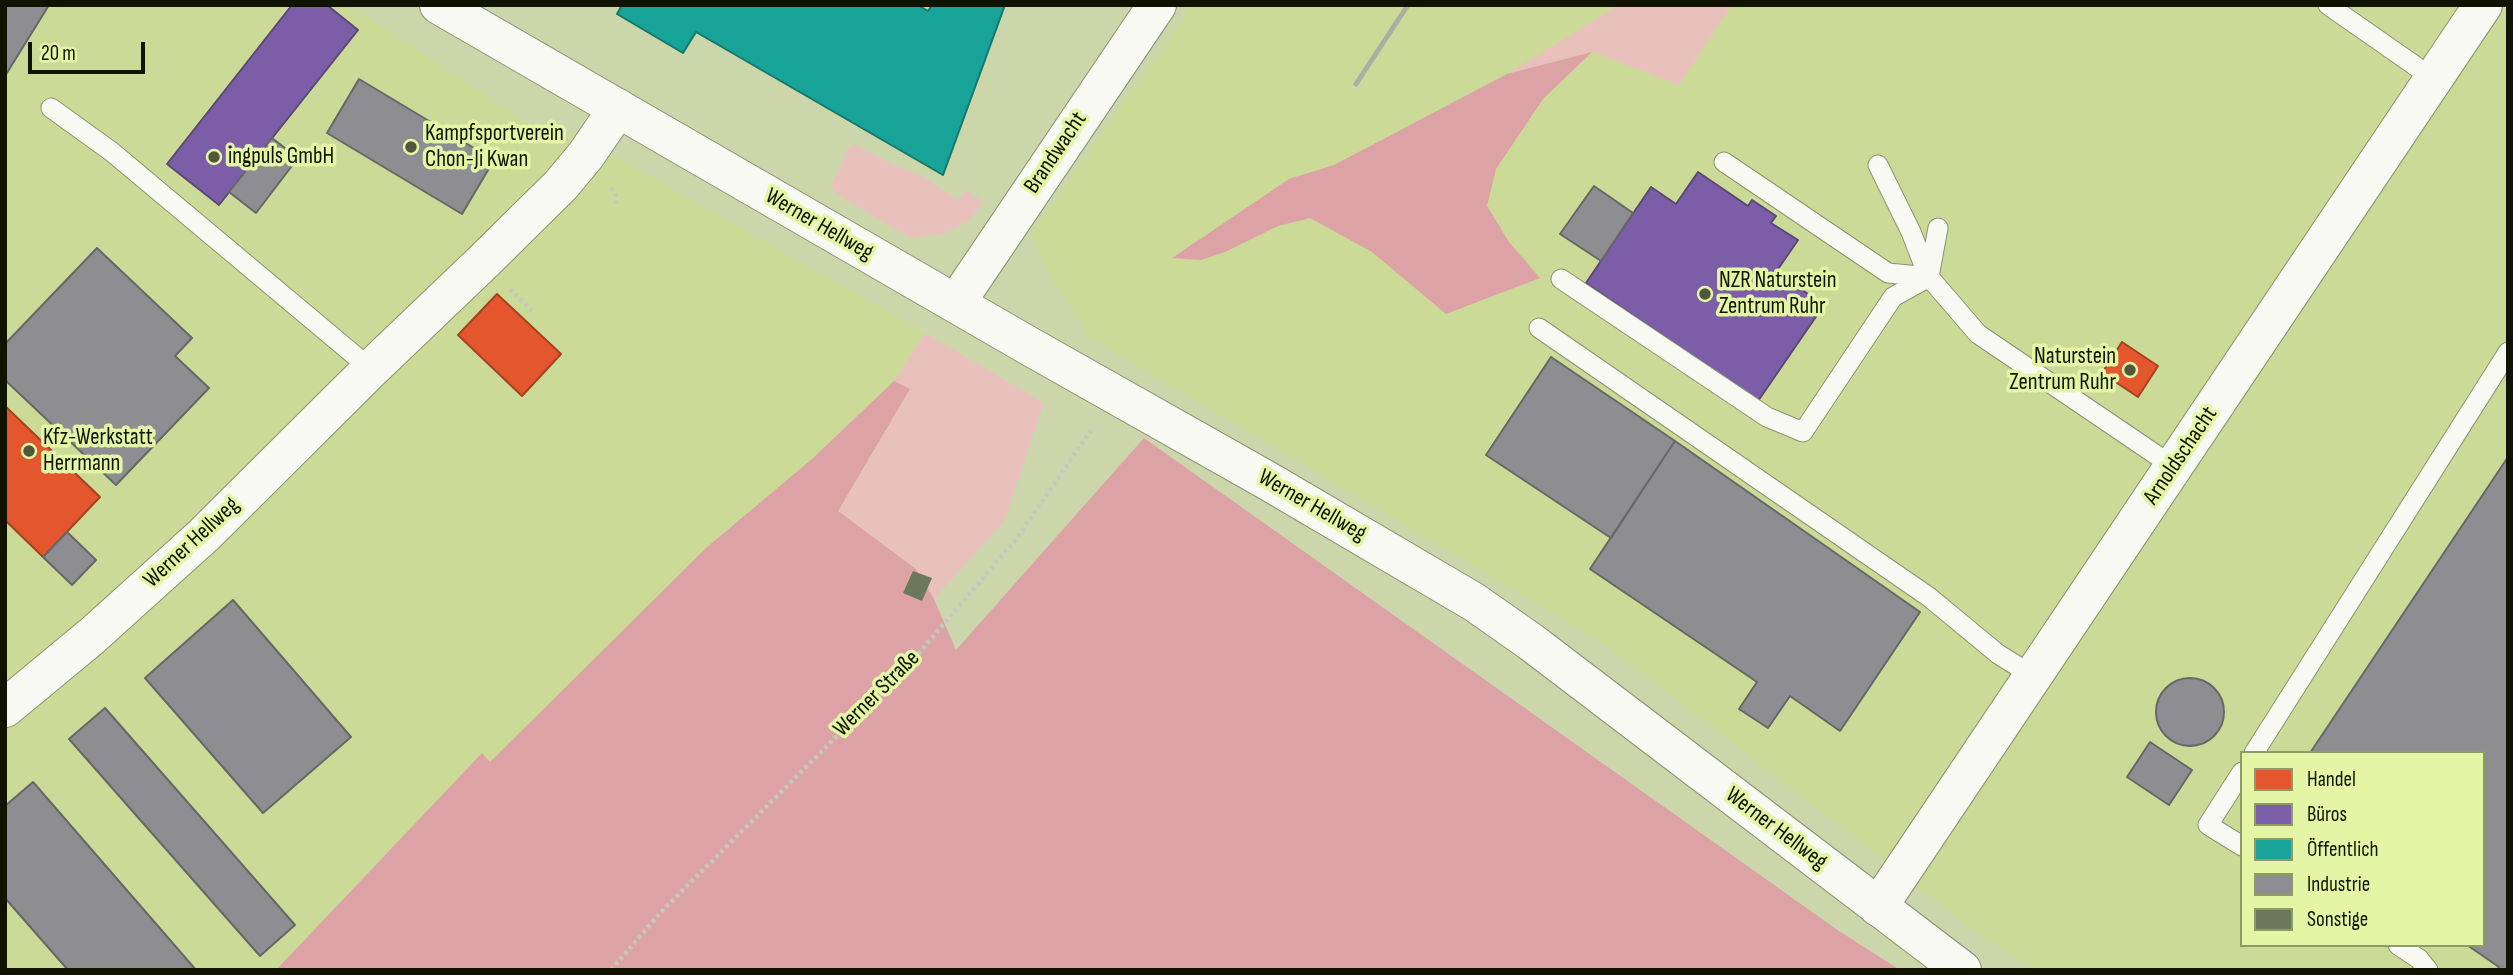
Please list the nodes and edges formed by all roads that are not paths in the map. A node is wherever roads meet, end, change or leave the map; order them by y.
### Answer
1 (439, 5) edge
2 (1157, 5) edge
3 (2328, 5) edge
4 (2483, 5) edge
5 (2434, 79) junction
6 (51, 108) dead end
7 (618, 108) junction
8 (1724, 162) dead end
9 (1878, 165) dead end
10 (1938, 228) dead end
11 (1929, 277) junction
12 (1561, 279) dead end
13 (956, 303) junction
14 (1539, 328) dead end
15 (2508, 352) edge
16 (371, 369) junction
17 (2174, 467) junction
18 (2033, 677) junction
19 (5, 708) edge
20 (2255, 751) edge
21 (2240, 775) edge
22 (2240, 845) edge
23 (1878, 907) junction
24 (2401, 947) edge
25 (1962, 970) edge
26 (2428, 970) edge

1 - 7 street, Werner Hellweg
2 - 13 street, Brandwacht
3 - 5 lane
4 - 5 street, Arnoldschacht
5 - 17 street, Arnoldschacht
6 - 16 lane
7 - 13 street, Werner Hellweg
7 - 16 street, Werner Hellweg
8 - 11 lane
9 - 11 lane
10 - 11 lane
11 - 12 lane
11 - 17 lane
13 - 23 street, Werner Hellweg
14 - 18 lane
15 - 20 lane
16 - 19 street, Werner Hellweg
17 - 18 street, Arnoldschacht
18 - 23 street, Arnoldschacht
21 - 22 lane
23 - 25 street, Werner Hellweg
24 - 26 lane

